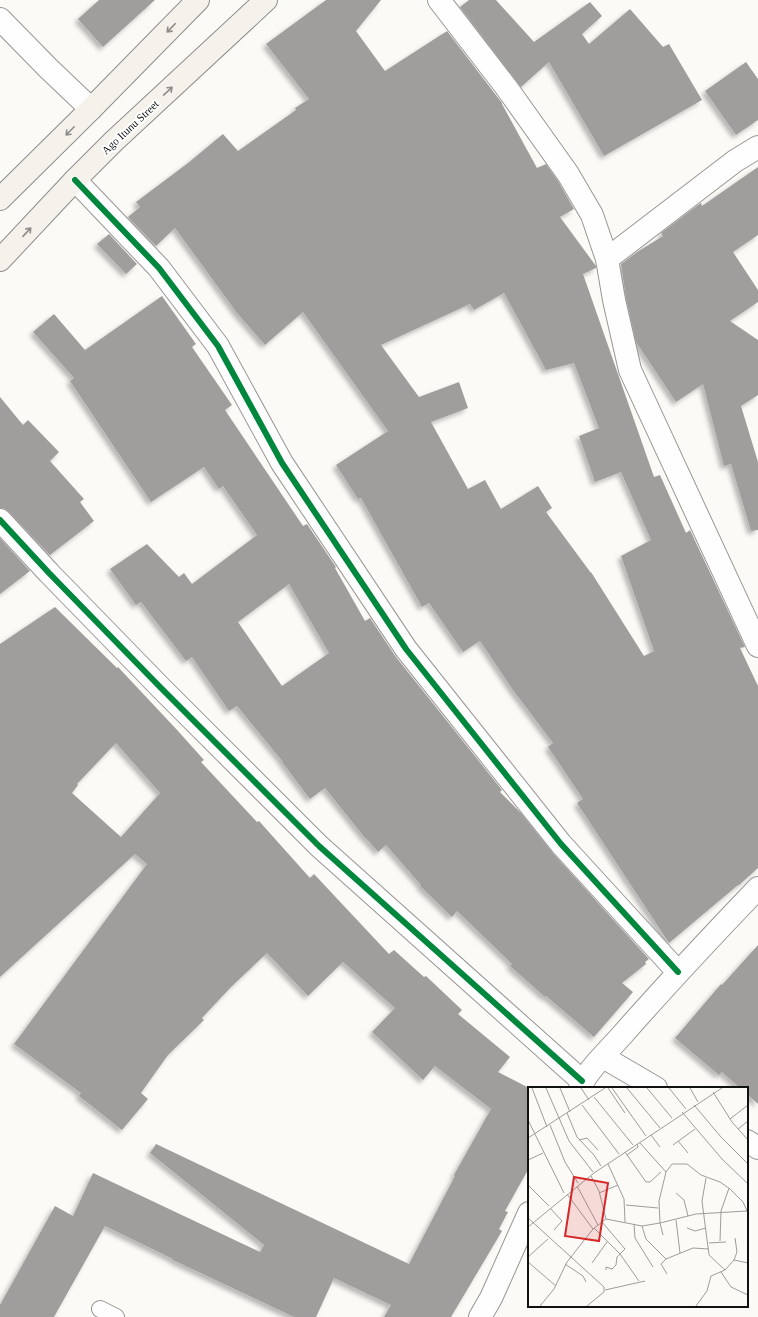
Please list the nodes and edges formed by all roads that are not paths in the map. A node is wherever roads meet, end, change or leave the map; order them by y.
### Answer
1 (198, 0) edge
2 (266, 0) edge
3 (439, 0) edge
4 (0, 19) edge
5 (91, 109) junction
6 (758, 147) edge
7 (75, 180) junction
8 (0, 199) edge
9 (607, 259) junction
10 (0, 260) edge
11 (0, 520) edge
12 (758, 646) edge
13 (758, 888) edge
14 (678, 972) junction
15 (603, 1057) junction
16 (581, 1084) edge
17 (654, 1087) edge
18 (748, 1142) edge
19 (758, 1148) edge
20 (528, 1215) edge
21 (100, 1309) dead end
22 (116, 1317) edge
23 (480, 1317) edge

1 -> 5 main road
7 -> 2 main road, Ago Itunu Street
3 - 9 street
4 - 5 street
5 -> 8 main road
6 - 9 street
10 -> 7 main road, Ago Itunu Street
7 - 14 street
9 - 12 street
11 - 16 street
13 - 14 street
14 - 15 street
15 - 16 street
15 - 17 street
18 - 19 street
20 - 23 street
21 - 22 lane

